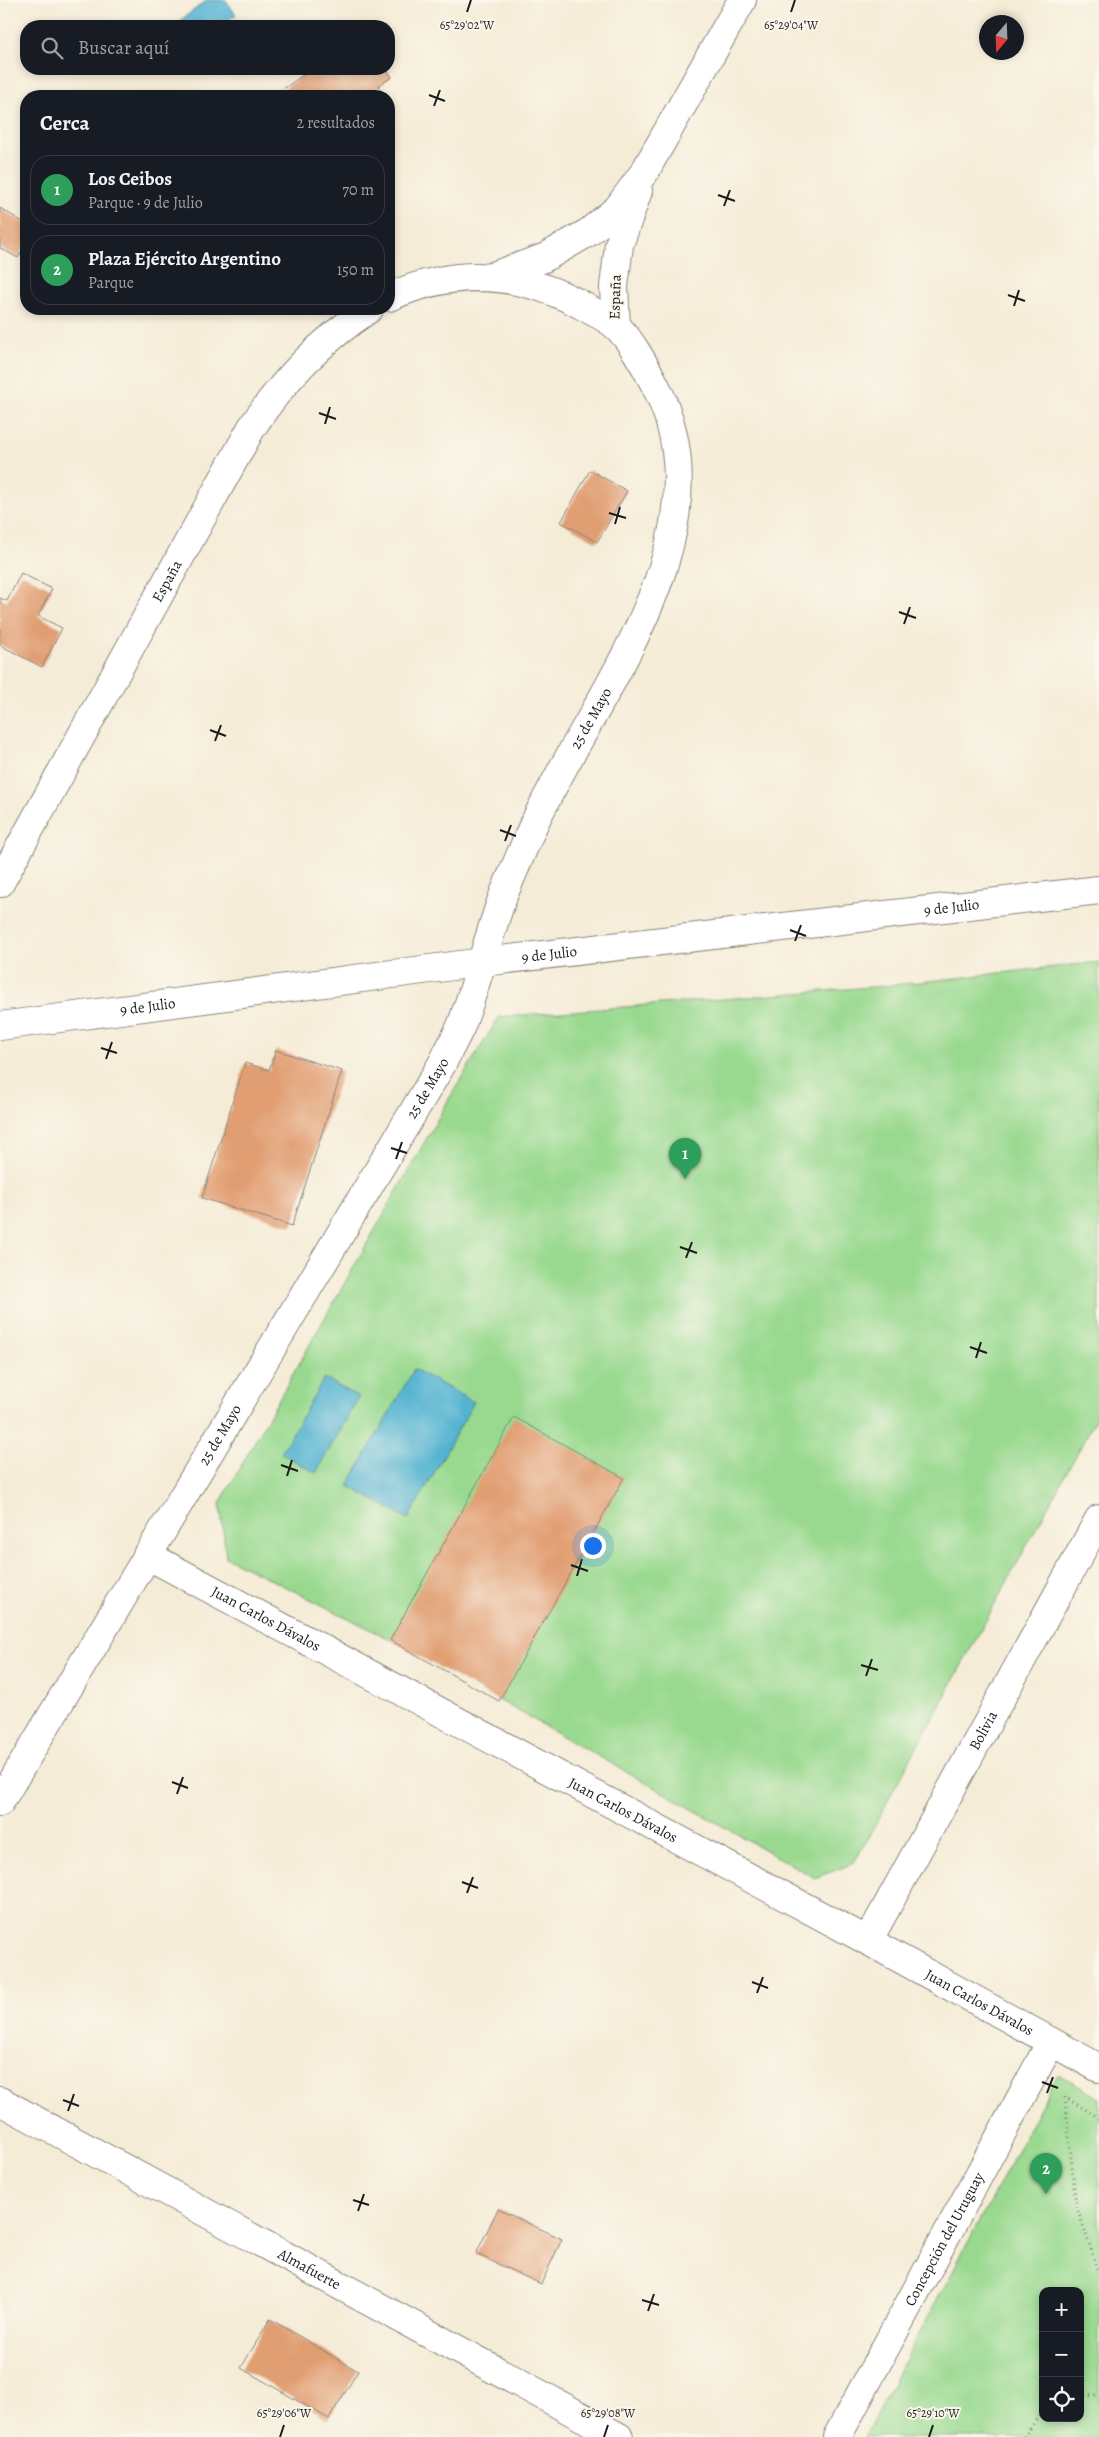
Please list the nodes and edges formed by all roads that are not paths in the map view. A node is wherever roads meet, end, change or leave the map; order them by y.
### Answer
1 (742, 0) edge
2 (645, 171) junction
3 (492, 277) junction
4 (395, 294) edge
5 (360, 315) edge
6 (616, 326) junction
7 (0, 883) edge
8 (1099, 890) edge
9 (483, 962) junction
10 (0, 1026) edge
11 (1099, 1519) edge
12 (147, 1555) junction
13 (0, 1802) edge
14 (868, 1941) junction
15 (1051, 2042) junction
16 (1099, 2068) edge
17 (0, 2101) edge
18 (619, 2437) edge
19 (837, 2437) edge

1 - 2 street, España
2 - 3 street, España
2 - 6 street, España
3 - 4 street, España
3 - 6 street, España
5 - 7 street, España
6 - 9 street, 25 de Mayo
8 - 9 street, 9 de Julio
9 - 10 street, 9 de Julio
9 - 12 street, 25 de Mayo
11 - 14 street, Bolivia
12 - 13 street, 25 de Mayo
12 - 14 street, Juan Carlos Dávalos
14 - 15 street, Juan Carlos Dávalos
15 - 16 street, Juan Carlos Dávalos
15 - 19 street, Concepción del Uruguay
17 - 18 street, Almafuerte

